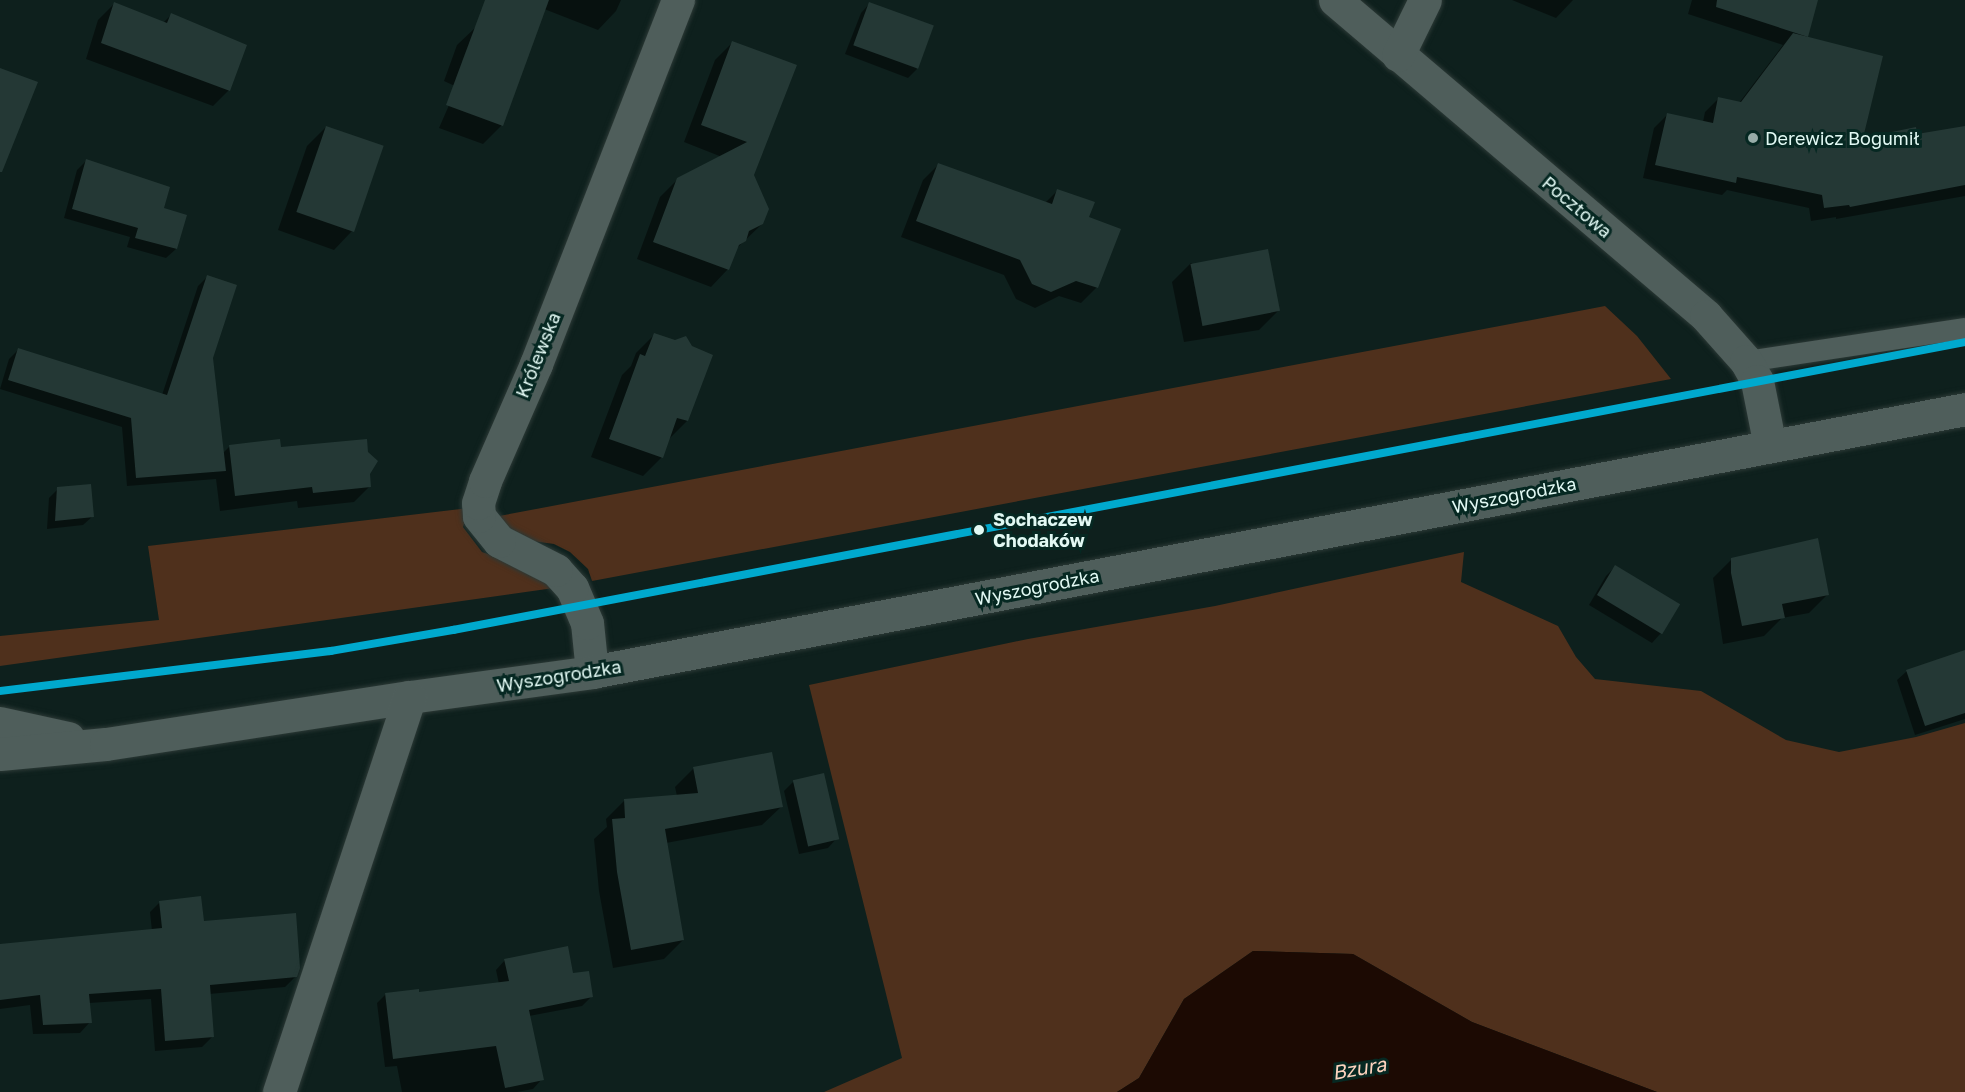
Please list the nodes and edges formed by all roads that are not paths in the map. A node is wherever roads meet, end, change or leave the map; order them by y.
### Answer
1 (678, 0) edge
2 (1335, 0) edge
3 (1425, 0) edge
4 (1398, 55) junction
5 (1965, 328) edge
6 (1746, 361) junction
7 (1965, 409) edge
8 (1770, 446) junction
9 (592, 672) junction
10 (411, 697) junction
11 (0, 723) edge
12 (105, 744) junction
13 (0, 754) edge
14 (279, 1092) edge

1 - 9 street, Królewska
2 - 4 street, Pocztowa
3 - 4 street
4 - 6 street, Pocztowa
5 - 6 lane
6 - 8 street, Pocztowa
7 - 8 street, Wyszogrodzka
8 - 9 street, Wyszogrodzka
9 - 10 street, Wyszogrodzka
10 - 12 street, Wyszogrodzka
10 - 14 street
11 - 12 street, Wyszogrodzka
12 - 13 street, Wyszogrodzka

